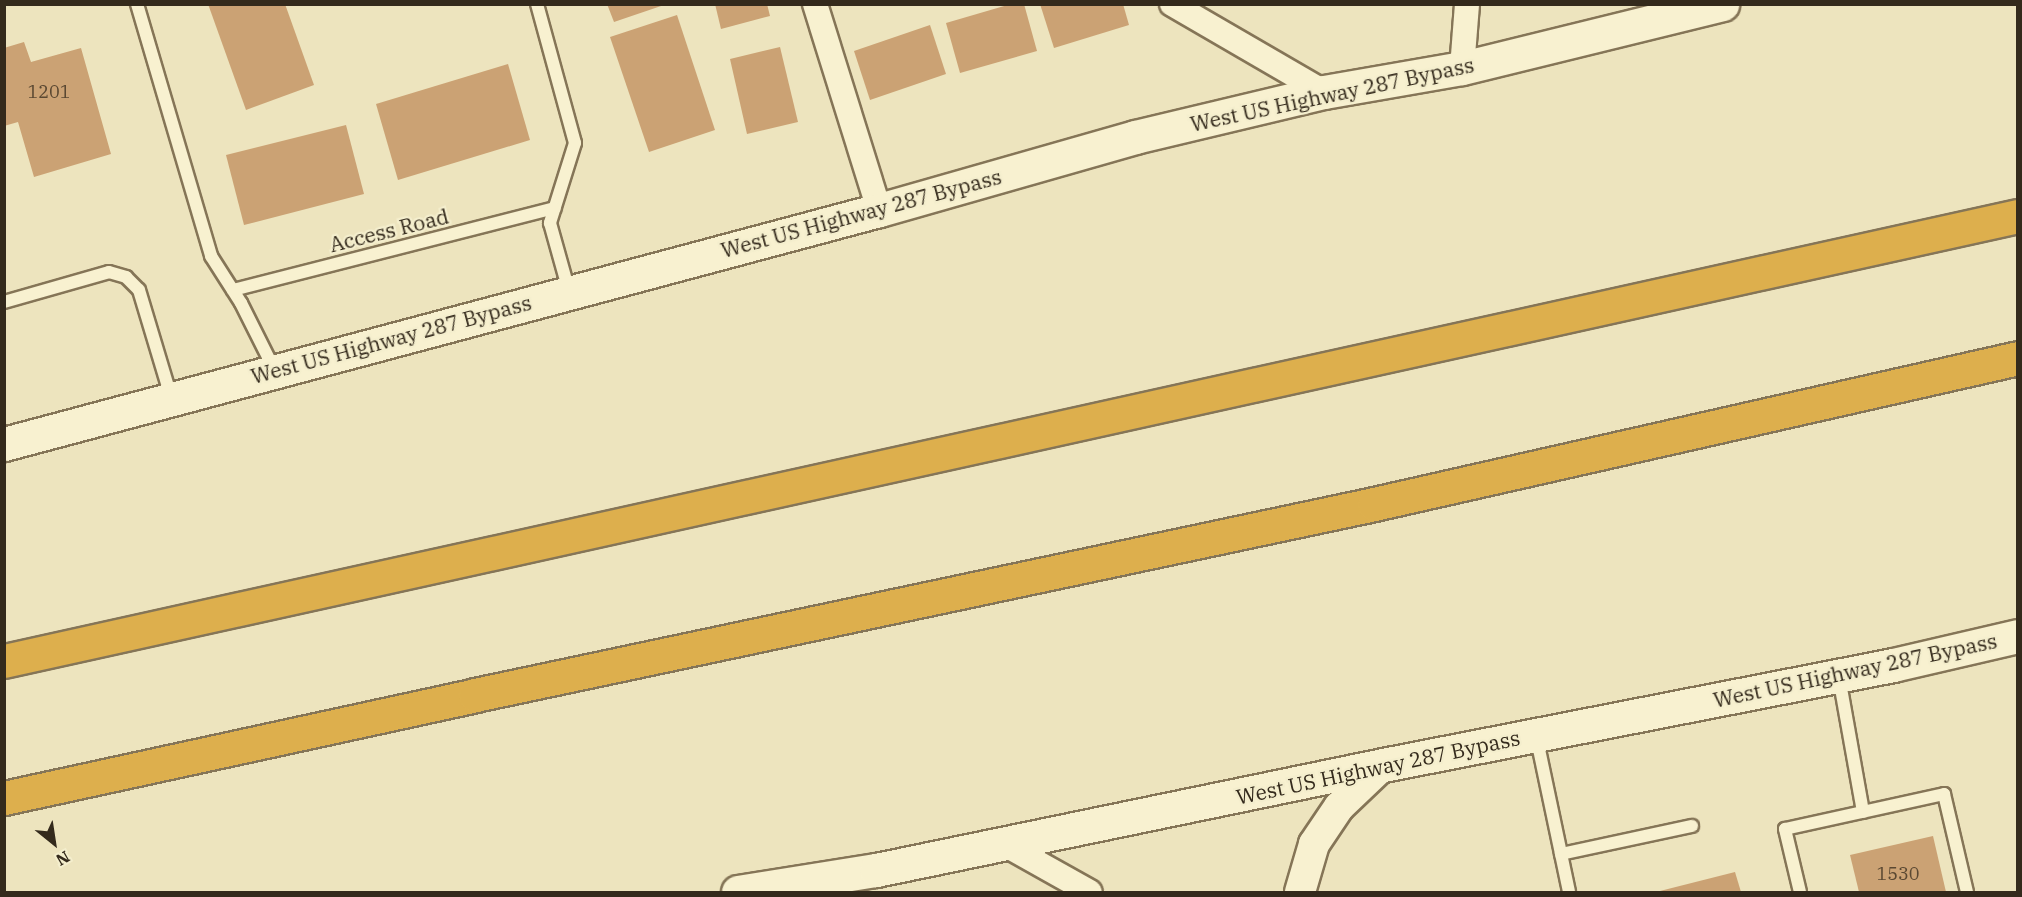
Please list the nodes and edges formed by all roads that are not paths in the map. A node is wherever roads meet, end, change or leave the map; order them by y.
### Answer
1 (136, 4) edge
2 (537, 4) edge
3 (1172, 4) edge
4 (1467, 4) edge
5 (1722, 5) edge
6 (821, 6) edge
7 (1462, 68) junction
8 (1324, 92) junction
9 (555, 208) junction
10 (879, 210) junction
11 (2015, 217) edge
12 (233, 290) junction
13 (570, 292) junction
14 (4, 302) edge
15 (2018, 358) edge
16 (274, 371) junction
17 (171, 399) junction
18 (4, 444) edge
19 (2018, 636) edge
20 (4, 661) edge
21 (1838, 675) junction
22 (1536, 735) junction
23 (1383, 765) junction
24 (4, 798) edge
25 (1863, 812) junction
26 (1692, 826) dead end
27 (1004, 844) junction
28 (1561, 854) junction
29 (738, 892) edge
30 (1090, 892) edge
31 (1300, 892) edge
32 (1569, 892) edge
33 (1800, 892) edge
34 (1967, 892) edge

1 - 12 lane
2 - 9 lane
3 - 8 street
4 - 7 street
5 - 7 main road, West US Highway 287 Bypass
6 - 10 street
7 - 8 main road, West US Highway 287 Bypass
8 - 10 main road, West US Highway 287 Bypass
9 - 12 lane, Access Road
9 - 13 lane
10 - 13 main road, West US Highway 287 Bypass
11 - 20 highway
12 - 16 lane
13 - 16 main road, West US Highway 287 Bypass
14 - 17 lane
15 - 24 highway
16 - 17 main road, West US Highway 287 Bypass
17 - 18 main road, West US Highway 287 Bypass
19 - 21 main road, West US Highway 287 Bypass
21 - 22 main road, West US Highway 287 Bypass
21 - 25 lane
22 - 23 main road, West US Highway 287 Bypass
22 - 28 lane
23 - 27 main road, West US Highway 287 Bypass
23 - 31 street
25 - 33 lane
25 - 34 lane
26 - 28 lane
27 - 29 main road, West US Highway 287 Bypass
27 - 30 street
28 - 32 lane

